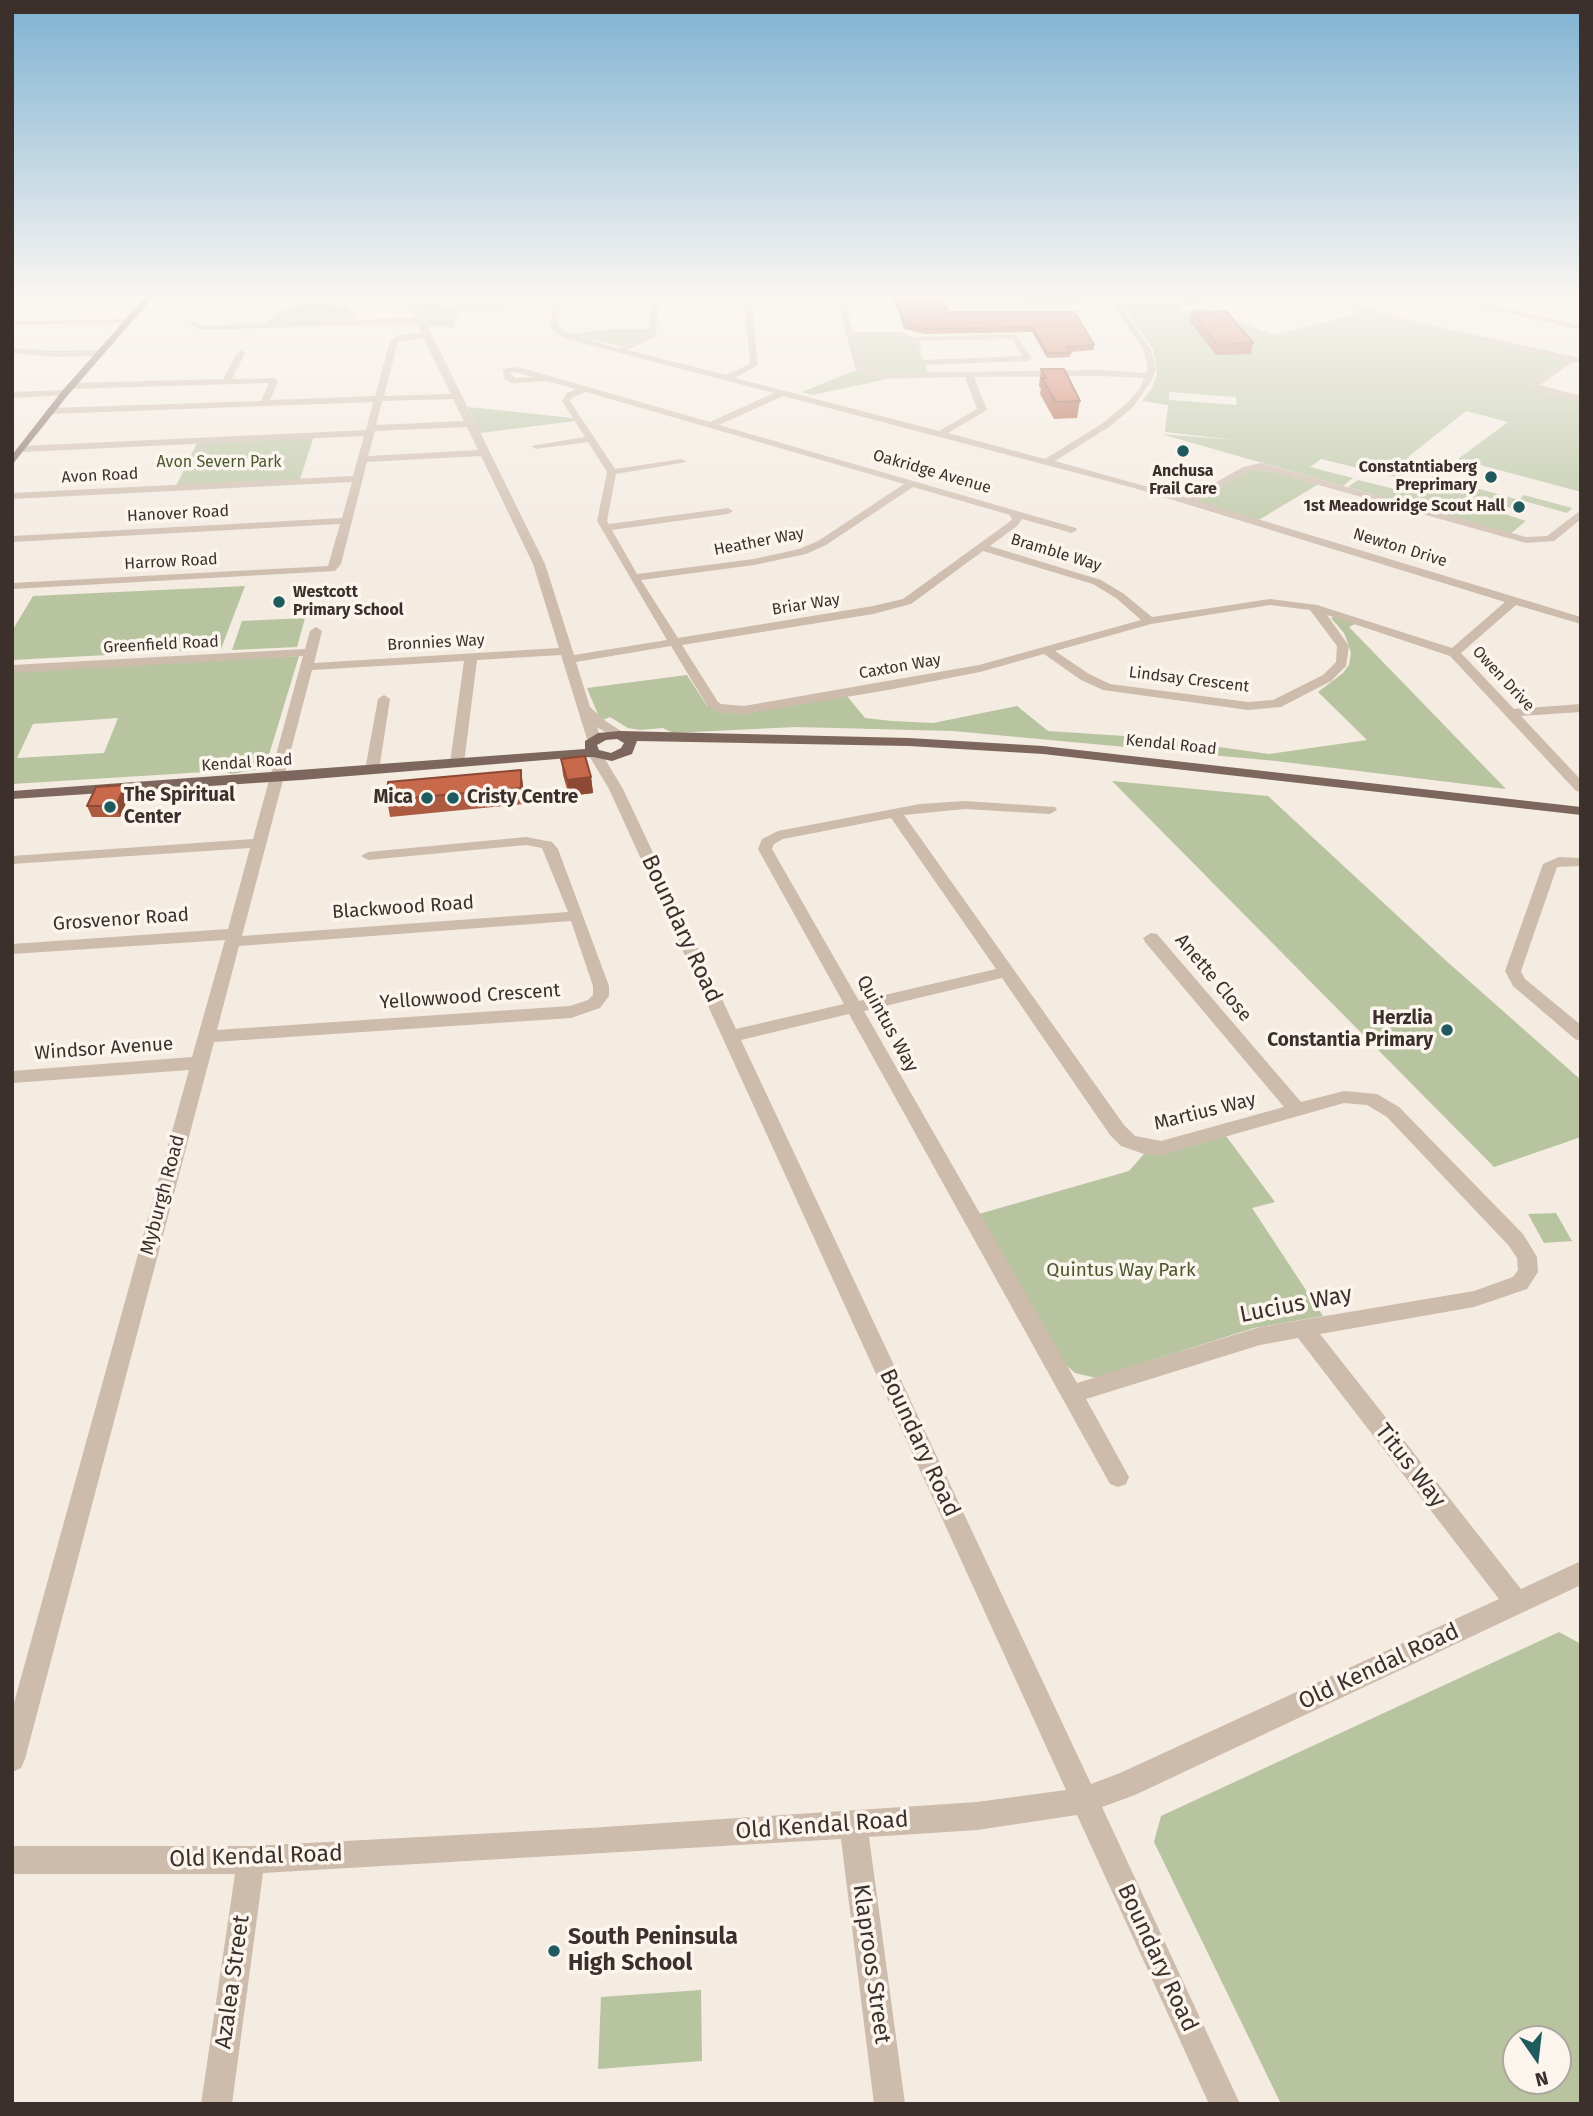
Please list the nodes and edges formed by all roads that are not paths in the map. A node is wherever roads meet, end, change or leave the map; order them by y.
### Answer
1 (33, 393) edge
2 (65, 393) edge
3 (269, 393) edge
4 (381, 393) edge
5 (456, 393) edge
6 (576, 393) edge
7 (598, 393) edge
8 (782, 393) joint
9 (976, 393) edge
10 (1141, 393) edge
11 (1553, 393) edge
12 (12, 395) edge
13 (458, 396) junction
14 (379, 399) junction
15 (1581, 399) edge
16 (264, 403) junction
17 (51, 411) junction
18 (471, 424) junction
19 (711, 425) junction
20 (370, 431) junction
21 (940, 434) junction
22 (590, 439) junction
23 (12, 441) edge
24 (25, 444) junction
25 (536, 446) dead end
26 (486, 453) junction
27 (363, 459) junction
28 (12, 462) edge
29 (1047, 462) junction
30 (682, 463) dead end
31 (612, 472) junction
32 (358, 479) junction
33 (913, 483) junction
34 (12, 496) edge
35 (1191, 501) junction
36 (728, 510) dead end
37 (1581, 513) edge
38 (1016, 516) junction
39 (346, 521) junction
40 (605, 528) junction
41 (1072, 530) dead end
42 (12, 539) edge
43 (982, 547) junction
44 (634, 578) junction
45 (12, 586) edge
46 (1514, 600) junction
47 (1313, 607) junction
48 (1150, 621) junction
49 (1581, 621) edge
50 (317, 631) dead end
51 (675, 642) junction
52 (1046, 650) junction
53 (311, 652) junction
54 (1454, 653) junction
55 (569, 655) junction
56 (471, 657) junction
57 (307, 667) junction
58 (12, 669) edge
59 (384, 699) dead end
60 (1581, 708) edge
61 (587, 710) junction
62 (1510, 713) junction
63 (624, 744) junction
64 (594, 747) junction
65 (457, 763) junction
66 (372, 770) junction
67 (277, 778) junction
68 (613, 783) junction
69 (1581, 788) edge
70 (12, 795) edge
71 (1050, 810) dead end
72 (1581, 811) edge
73 (894, 812) junction
74 (259, 843) junction
75 (368, 856) dead end
76 (12, 860) edge
77 (1581, 862) edge
78 (577, 916) junction
79 (232, 938) junction
80 (1151, 938) dead end
81 (12, 949) edge
82 (1006, 972) junction
83 (854, 1007) junction
84 (1581, 1035) edge
85 (731, 1036) junction
86 (206, 1037) junction
87 (199, 1063) junction
88 (12, 1077) edge
89 (1297, 1110) junction
90 (1528, 1272) joint
91 (1303, 1329) junction
92 (1072, 1394) junction
93 (1118, 1477) dead end
94 (1581, 1573) edge
95 (1517, 1603) junction
96 (12, 1759) edge
97 (1084, 1800) junction
98 (853, 1824) junction
99 (12, 1860) edge
100 (251, 1860) junction
101 (216, 2104) edge
102 (890, 2104) edge
103 (1225, 2104) edge

1 - 12 street
2 - 17 main road
3 - 16 street
4 - 14 street
5 - 13 street, Boundary Road
6 - 22 street
7 - 19 street, Oakridge Avenue
8 - 19 street
8 - 21 street, Newton Drive
9 - 21 street
10 - 29 street
11 - 15 street
13 - 14 street
13 - 18 street, Boundary Road
14 - 16 street
14 - 20 street
16 - 17 street
17 - 24 main road
18 - 20 street
18 - 26 street, Boundary Road
19 - 33 street, Oakridge Avenue
20 - 24 street
20 - 27 street
21 - 29 street, Newton Drive
22 - 25 street
22 - 31 street
23 - 24 street
24 - 28 main road
26 - 27 street
26 - 55 street, Boundary Road
27 - 32 street
29 - 35 street, Newton Drive
30 - 31 street
31 - 40 street
32 - 34 street, Avon Road
32 - 39 street
33 - 38 street, Oakridge Avenue
33 - 44 street, Heather Way
35 - 37 street
35 - 46 street, Newton Drive
36 - 40 street
38 - 41 street, Oakridge Avenue
38 - 43 street, Briar Way
39 - 42 street, Hanover Road
39 - 45 street, Harrow Road
40 - 44 street, Caxton Way
43 - 48 street, Bramble Way
43 - 51 street, Briar Way
44 - 51 street, Caxton Way
46 - 49 street, Newton Drive
46 - 54 street, Owen Drive
47 - 48 street, Caxton Way
47 - 52 street, Lindsay Crescent
47 - 54 street, Caxton Way
48 - 52 street, Caxton Way
50 - 53 street, Myburgh Road
51 - 52 street, Caxton Way
51 - 55 street, Briar Way
53 - 57 street, Myburgh Road
53 - 58 street, Greenfield Road
54 - 62 street, Owen Drive
55 - 56 street, Bronnies Way
55 - 61 street, Boundary Road
56 - 57 street, Bronnies Way
56 - 65 street
57 - 67 street, Myburgh Road
59 - 66 street
60 - 62 street
61 - 63 street
61 - 64 street, Boundary Road
62 - 69 street, Owen Drive
63 - 64 main road
63 - 64 main road
63 - 68 street
63 - 72 main road, Kendal Road
64 - 65 main road, Kendal Road
64 - 68 street, Boundary Road
65 - 66 main road, Kendal Road
66 - 67 main road, Kendal Road
67 - 70 main road, Kendal Road
67 - 74 street, Myburgh Road
68 - 85 street, Boundary Road
71 - 73 street, Quintus Way
73 - 82 street, Martius Way
73 - 83 street, Quintus Way
74 - 76 street
74 - 79 street, Myburgh Road
75 - 78 street, Yellowwood Crescent
77 - 84 street
78 - 79 street, Blackwood Road
78 - 86 street, Yellowwood Crescent
79 - 81 street, Grosvenor Road
79 - 86 street, Myburgh Road
80 - 89 street, Anette Close
82 - 83 street
82 - 89 street, Martius Way
83 - 85 street
83 - 92 street, Quintus Way
85 - 97 street, Boundary Road
86 - 87 street, Myburgh Road
87 - 88 street, Windsor Avenue
87 - 96 street, Myburgh Road
89 - 90 street, Martius Way
90 - 91 street, Lucius Way
91 - 92 street, Lucius Way
91 - 95 street, Titus Way
92 - 93 street, Quintus Way
94 - 95 street, Old Kendal Road
95 - 97 street, Old Kendal Road
97 - 98 street, Old Kendal Road
97 - 103 street, Boundary Road
98 - 100 street, Old Kendal Road
98 - 102 street, Klaproos Street
99 - 100 street, Old Kendal Road
100 - 101 street, Azalea Street

